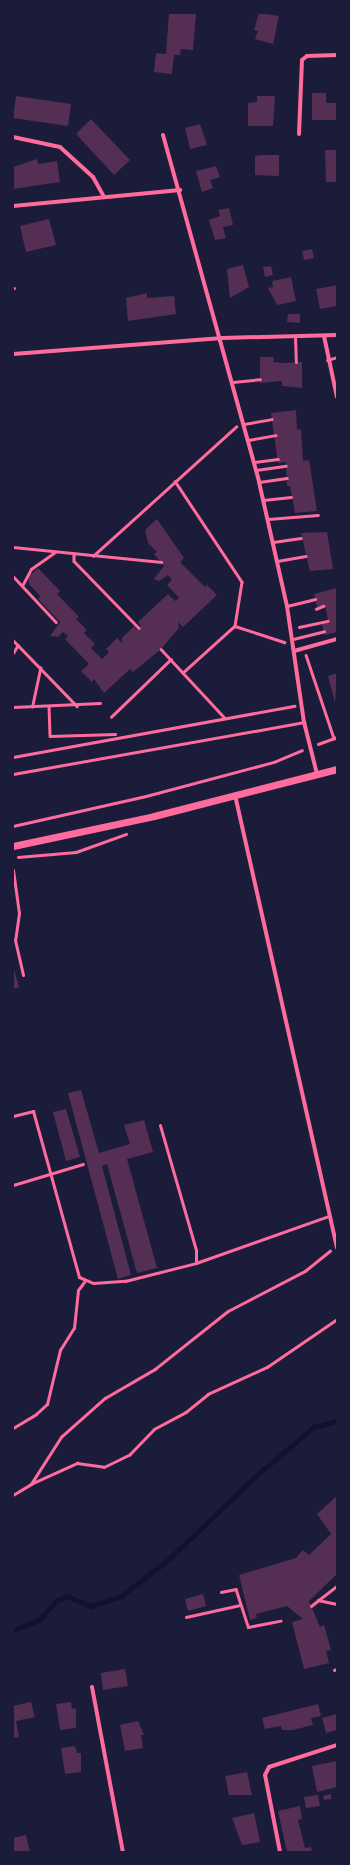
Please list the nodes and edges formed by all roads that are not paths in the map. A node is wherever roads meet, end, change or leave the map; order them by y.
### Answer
1 (337, 55) edge
2 (298, 134) dead end
3 (163, 135) dead end
4 (13, 137) edge
5 (180, 190) junction
6 (104, 197) junction
7 (13, 206) edge
8 (337, 335) edge
9 (324, 336) junction
10 (295, 337) junction
11 (222, 338) junction
12 (13, 354) edge
13 (337, 357) edge
14 (327, 360) junction
15 (296, 362) dead end
16 (260, 379) dead end
17 (233, 382) junction
18 (335, 384) edge
19 (337, 397) edge
20 (272, 419) dead end
21 (244, 424) junction
22 (276, 435) dead end
23 (248, 440) junction
24 (278, 459) dead end
25 (254, 462) junction
26 (286, 466) dead end
27 (256, 470) junction
28 (287, 478) dead end
29 (259, 482) junction
30 (291, 497) dead end
31 (263, 500) junction
32 (318, 515) dead end
33 (268, 519) junction
34 (301, 538) dead end
35 (273, 542) junction
36 (306, 556) dead end
37 (277, 561) junction
38 (315, 599) dead end
39 (286, 606) junction
40 (324, 631) dead end
41 (293, 639) junction
42 (337, 639) edge
43 (294, 651) junction
44 (304, 722) junction
45 (337, 769) edge
46 (13, 774) edge
47 (318, 774) junction
48 (236, 795) junction
49 (13, 846) edge
50 (13, 870) edge
51 (22, 975) dead end
52 (13, 1116) edge
53 (160, 1125) dead end
54 (83, 1164) dead end
55 (51, 1172) junction
56 (13, 1185) edge
57 (330, 1216) junction
58 (337, 1247) edge
59 (196, 1263) junction
60 (84, 1282) junction
61 (13, 1428) edge
62 (92, 1687) dead end
63 (337, 1745) edge
64 (123, 1852) edge
65 (280, 1852) edge

1 - 2 street
3 - 5 street
4 - 6 street
5 - 6 street
5 - 11 street
6 - 7 street
8 - 9 street
9 - 10 street
9 - 14 street
10 - 11 street
10 - 15 lane
11 - 12 street
11 - 17 street
13 - 14 lane
14 - 18 street
16 - 17 lane
17 - 21 street
18 - 19 street
20 - 21 lane
21 - 23 street
22 - 23 lane
23 - 25 street
24 - 25 lane
25 - 27 street
26 - 27 lane
27 - 29 street
28 - 29 lane
29 - 31 street
30 - 31 lane
31 - 33 street
32 - 33 lane
33 - 35 street
34 - 35 lane
35 - 37 street
36 - 37 lane
37 - 39 street
38 - 39 lane
39 - 41 street
40 - 41 lane
41 - 43 street
42 - 43 street
43 - 44 street
44 - 46 lane
44 - 47 street
45 - 47 street
47 - 48 street
48 - 49 street
48 - 57 street
50 - 51 lane
52 - 55 lane
53 - 59 lane
54 - 55 lane
55 - 56 lane
55 - 60 lane
57 - 58 street
57 - 59 lane
59 - 60 lane
60 - 61 lane
62 - 64 street
63 - 65 street

